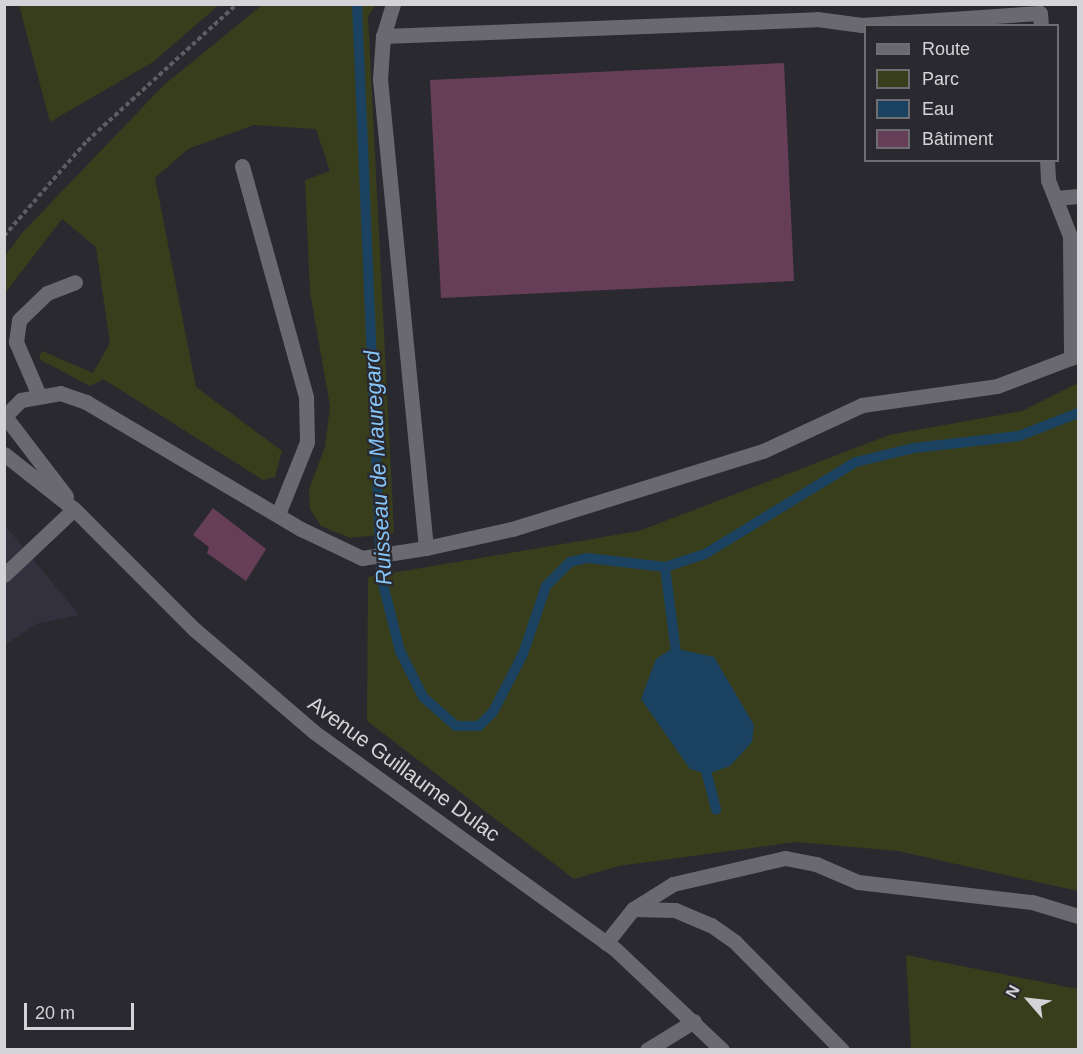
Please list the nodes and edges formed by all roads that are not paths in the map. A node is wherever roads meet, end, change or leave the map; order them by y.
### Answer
1 (393, 4) edge
2 (1040, 14) edge
3 (878, 24) edge
4 (864, 25) edge
5 (383, 36) junction
6 (1047, 162) edge
7 (242, 166) dead end
8 (1078, 196) edge
9 (1056, 198) junction
10 (75, 282) dead end
11 (1075, 356) edge
12 (38, 393) junction
13 (5, 416) edge
14 (26, 438) junction
15 (5, 456) edge
16 (74, 509) junction
17 (278, 514) junction
18 (426, 548) junction
19 (4, 575) edge
20 (633, 909) junction
21 (1078, 916) edge
22 (606, 944) junction
23 (694, 1021) junction
24 (647, 1050) edge
25 (722, 1050) edge
26 (842, 1050) edge

1 - 5 main road
2 - 3 main road
4 - 5 main road
5 - 18 main road
6 - 9 main road
7 - 17 main road
8 - 9 main road
9 - 11 main road
10 - 12 main road
11 - 18 main road
12 - 13 main road
12 - 17 main road
13 - 14 main road, Avenue Guillaume Dulac
14 - 15 main road
14 - 16 main road, Avenue Guillaume Dulac
15 - 16 main road, Avenue Guillaume Dulac
16 - 19 main road
16 - 22 main road, Avenue Guillaume Dulac
17 - 18 main road
20 - 21 main road
20 - 22 main road
20 - 26 main road
22 - 23 main road, Avenue Guillaume Dulac
23 - 24 main road
23 - 25 main road, Avenue Guillaume Dulac

